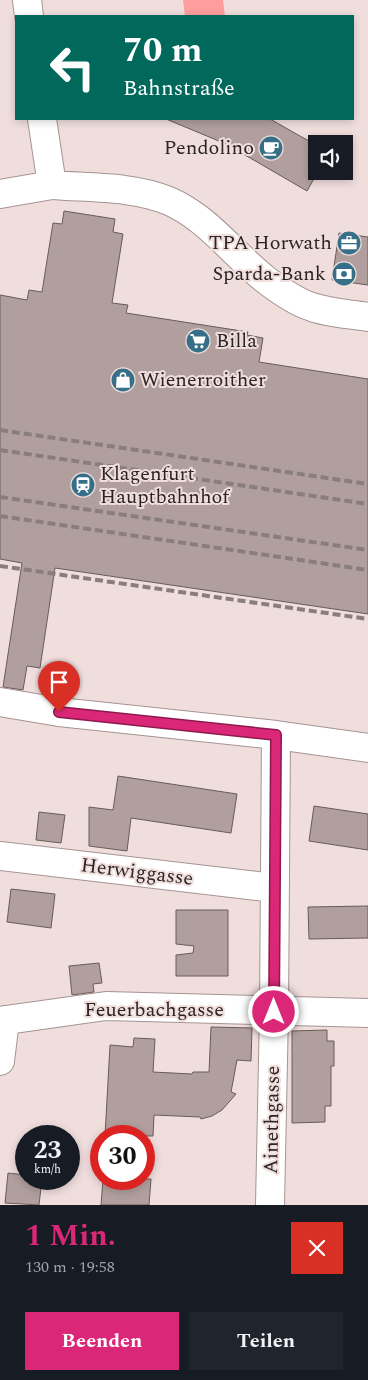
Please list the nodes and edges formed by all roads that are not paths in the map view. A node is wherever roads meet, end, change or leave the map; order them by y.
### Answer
1 (27, 0) edge
2 (29, 15) edge
3 (42, 120) edge
4 (52, 185) junction
5 (0, 194) edge
6 (368, 317) edge
7 (0, 702) edge
8 (276, 735) junction
9 (368, 748) edge
10 (0, 856) edge
11 (274, 888) junction
12 (274, 1012) junction
13 (368, 1013) edge
14 (3, 1020) edge
15 (0, 1061) edge
16 (270, 1205) edge

1 - 2 street
3 - 4 street
4 - 5 street
4 - 6 street
7 - 8 street
8 - 9 street
8 - 11 street, Ainethgasse
10 - 11 street, Herwiggasse
11 - 12 street, Ainethgasse
12 - 13 street, Feuerbachgasse
12 - 14 street, Feuerbachgasse
12 - 16 street, Ainethgasse
14 - 15 street

